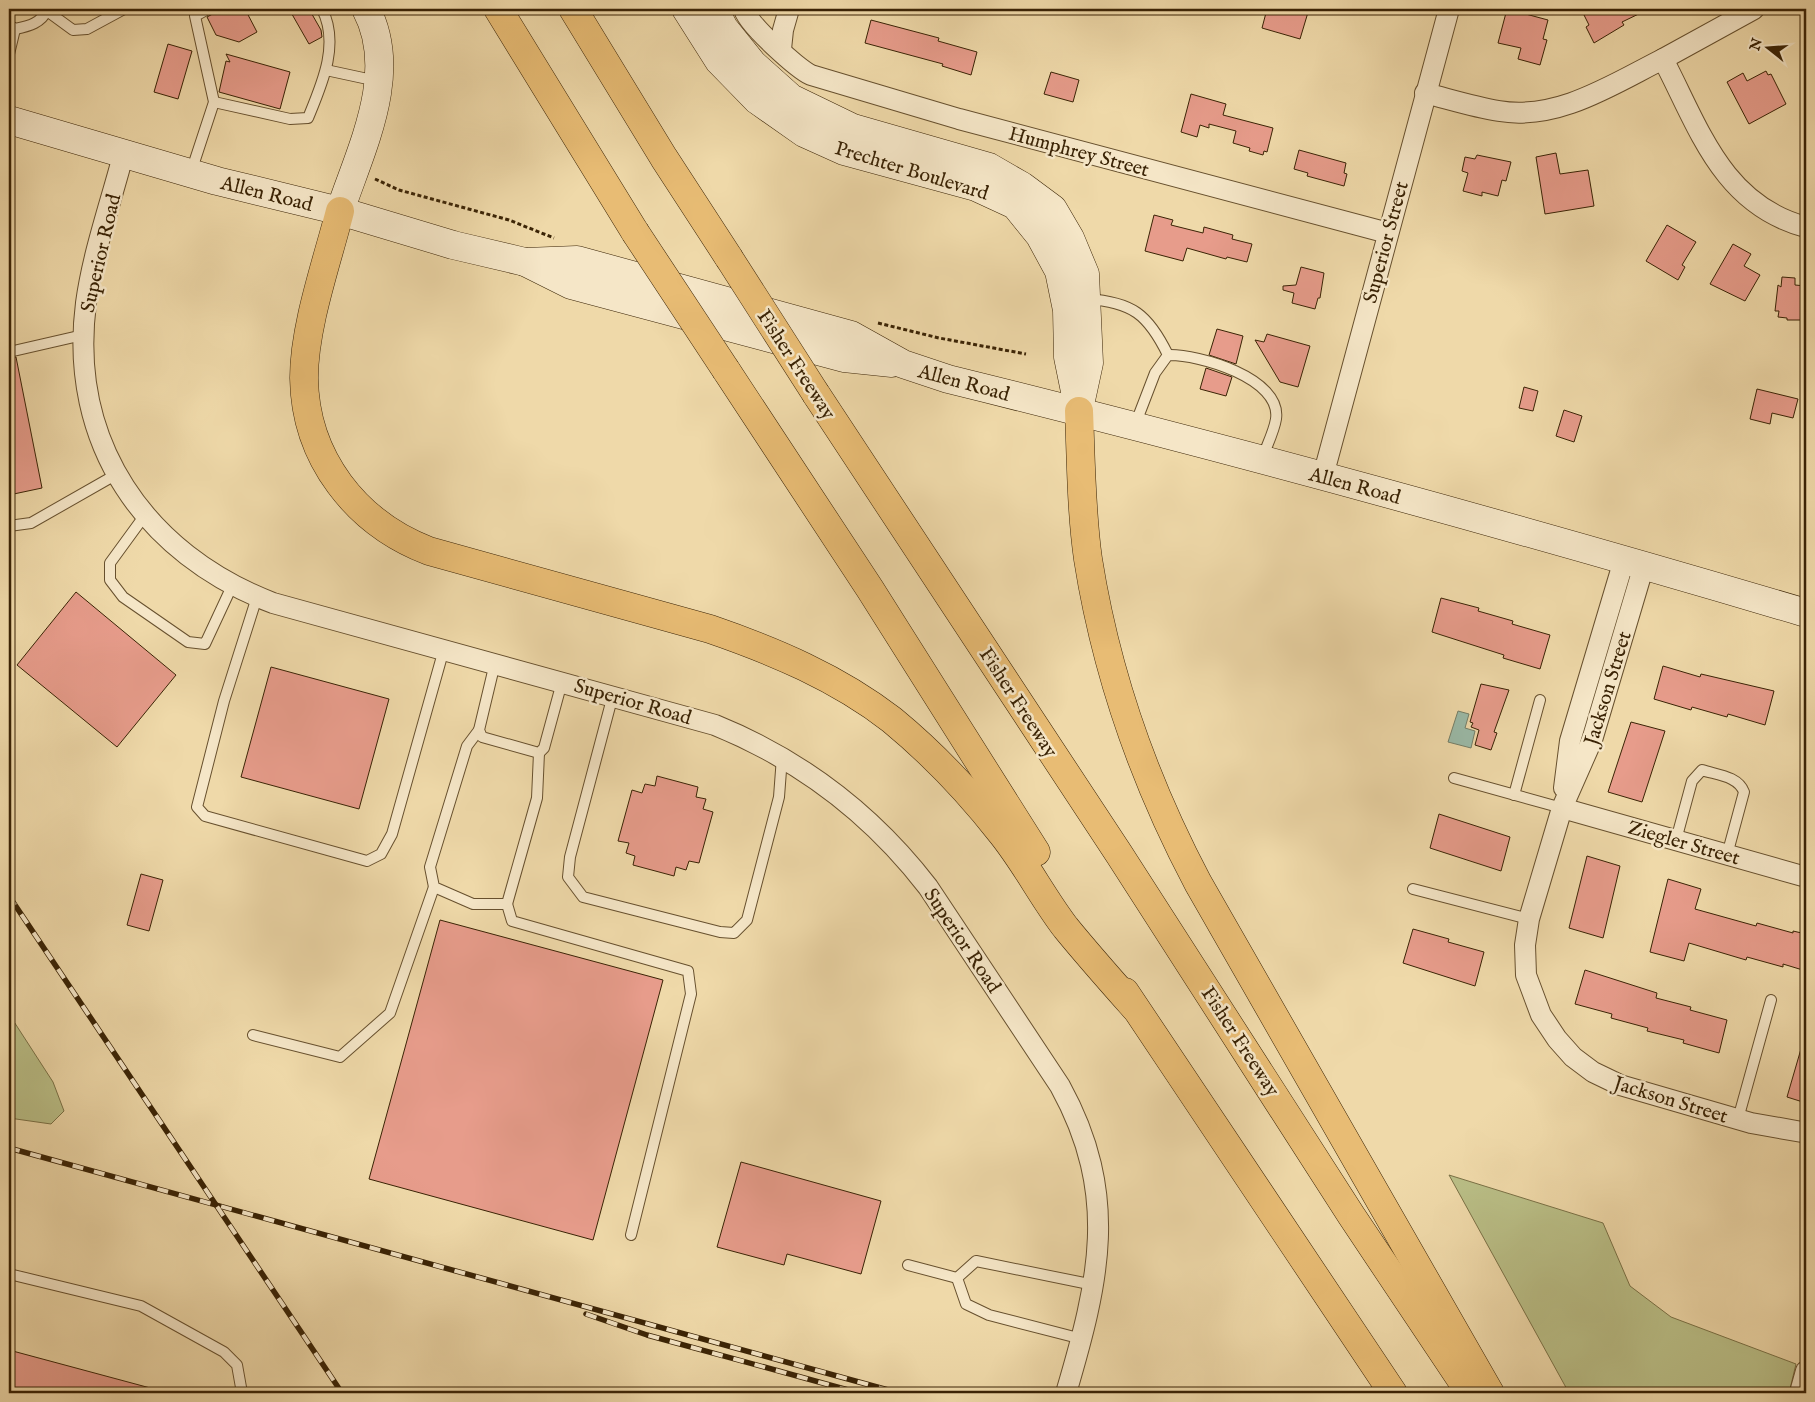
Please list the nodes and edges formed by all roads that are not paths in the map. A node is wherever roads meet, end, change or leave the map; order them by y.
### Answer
1 (124, 9) edge
2 (208, 9) edge
3 (322, 9) edge
4 (366, 9) edge
5 (498, 9) edge
6 (573, 9) edge
7 (686, 9) edge
8 (714, 9) edge
9 (744, 9) edge
10 (789, 9) edge
11 (1449, 9) edge
12 (47, 10) edge
13 (1750, 10) edge
14 (12, 27) edge
15 (781, 50) junction
16 (9, 54) edge
17 (1663, 59) junction
18 (326, 70) junction
19 (379, 82) junction
20 (1425, 93) junction
21 (214, 102) junction
22 (9, 120) edge
23 (124, 152) junction
24 (190, 172) junction
25 (340, 211) junction
26 (1806, 227) edge
27 (1388, 233) junction
28 (1086, 299) junction
29 (83, 335) junction
30 (9, 352) edge
31 (1168, 355) junction
32 (1079, 411) junction
33 (1134, 426) junction
34 (1261, 460) junction
35 (117, 474) junction
36 (1323, 476) junction
37 (145, 515) junction
38 (9, 526) edge
39 (1634, 562) junction
40 (232, 586) junction
41 (256, 597) junction
42 (1806, 613) edge
43 (444, 649) junction
44 (496, 664) junction
45 (562, 682) junction
46 (613, 696) junction
47 (1540, 700) dead end
48 (479, 730) junction
49 (539, 753) junction
50 (782, 757) junction
51 (1454, 778) dead end
52 (1514, 795) junction
53 (1562, 808) junction
54 (1676, 840) junction
55 (1727, 854) junction
56 (1806, 877) edge
57 (434, 887) junction
58 (1413, 889) dead end
59 (507, 904) junction
60 (1529, 919) junction
61 (1770, 1000) dead end
62 (1135, 1008) junction
63 (253, 1035) dead end
64 (1738, 1119) junction
65 (1802, 1132) dead end
66 (631, 1235) dead end
67 (908, 1265) dead end
68 (9, 1274) edge
69 (957, 1278) junction
70 (1094, 1285) junction
71 (1082, 1339) junction
72 (242, 1393) edge
73 (1066, 1393) edge
74 (1393, 1393) edge
75 (1470, 1393) edge
76 (1490, 1393) edge

1 - 12 lane
2 - 21 lane
3 - 18 lane
4 - 19 main road
5 - 62 highway, bridge
6 - 75 highway, Fisher Freeway, bridge
7 - 32 main road, Prechter Boulevard
8 - 28 main road, Prechter Boulevard
9 - 15 street, Humphrey Street
10 - 15 street
11 - 20 street, Superior Street
12 - 14 lane
13 - 17 street
14 - 16 lane
15 - 27 street, Humphrey Street
17 - 20 street
17 - 26 street
18 - 19 lane
18 - 21 lane
19 - 25 main road
20 - 27 street, Superior Street
21 - 24 lane
22 - 23 main road, Allen Road
23 - 24 main road, Allen Road
23 - 29 street, Superior Road
24 - 25 main road, Allen Road
25 - 32 main road, Allen Road
25 - 62 highway
27 - 36 street, Superior Street
28 - 31 lane
28 - 32 main road, Prechter Boulevard
29 - 30 lane
29 - 35 street, Superior Road
31 - 33 lane
31 - 34 lane
32 - 33 main road, Allen Road
32 - 76 highway
33 - 34 main road, Allen Road
34 - 36 main road, Allen Road
35 - 37 street, Superior Road
35 - 38 lane
36 - 39 main road, Allen Road
37 - 40 street, Superior Road
37 - 40 lane
39 - 42 main road, Allen Road
39 - 53 street, Jackson Street
40 - 41 street, Superior Road
41 - 43 street, Superior Road
41 - 43 lane
43 - 44 street, Superior Road
44 - 45 street, Superior Road
44 - 48 lane
45 - 46 street, Superior Road
45 - 49 lane
46 - 50 street, Superior Road
46 - 50 lane
47 - 52 lane
48 - 49 lane
48 - 57 lane
49 - 59 lane
50 - 70 street, Superior Road
51 - 52 lane
52 - 53 lane
53 - 54 street, Ziegler Street
53 - 60 street, Jackson Street
54 - 55 street, Ziegler Street
54 - 55 lane
55 - 56 street, Ziegler Street
57 - 59 lane
57 - 63 lane
58 - 60 lane
59 - 66 lane
60 - 64 street, Jackson Street
61 - 64 lane
62 - 74 highway
64 - 65 street, Jackson Street
67 - 69 lane
68 - 72 lane
69 - 70 lane
69 - 71 lane
70 - 71 street, Superior Road
71 - 73 street, Superior Road

